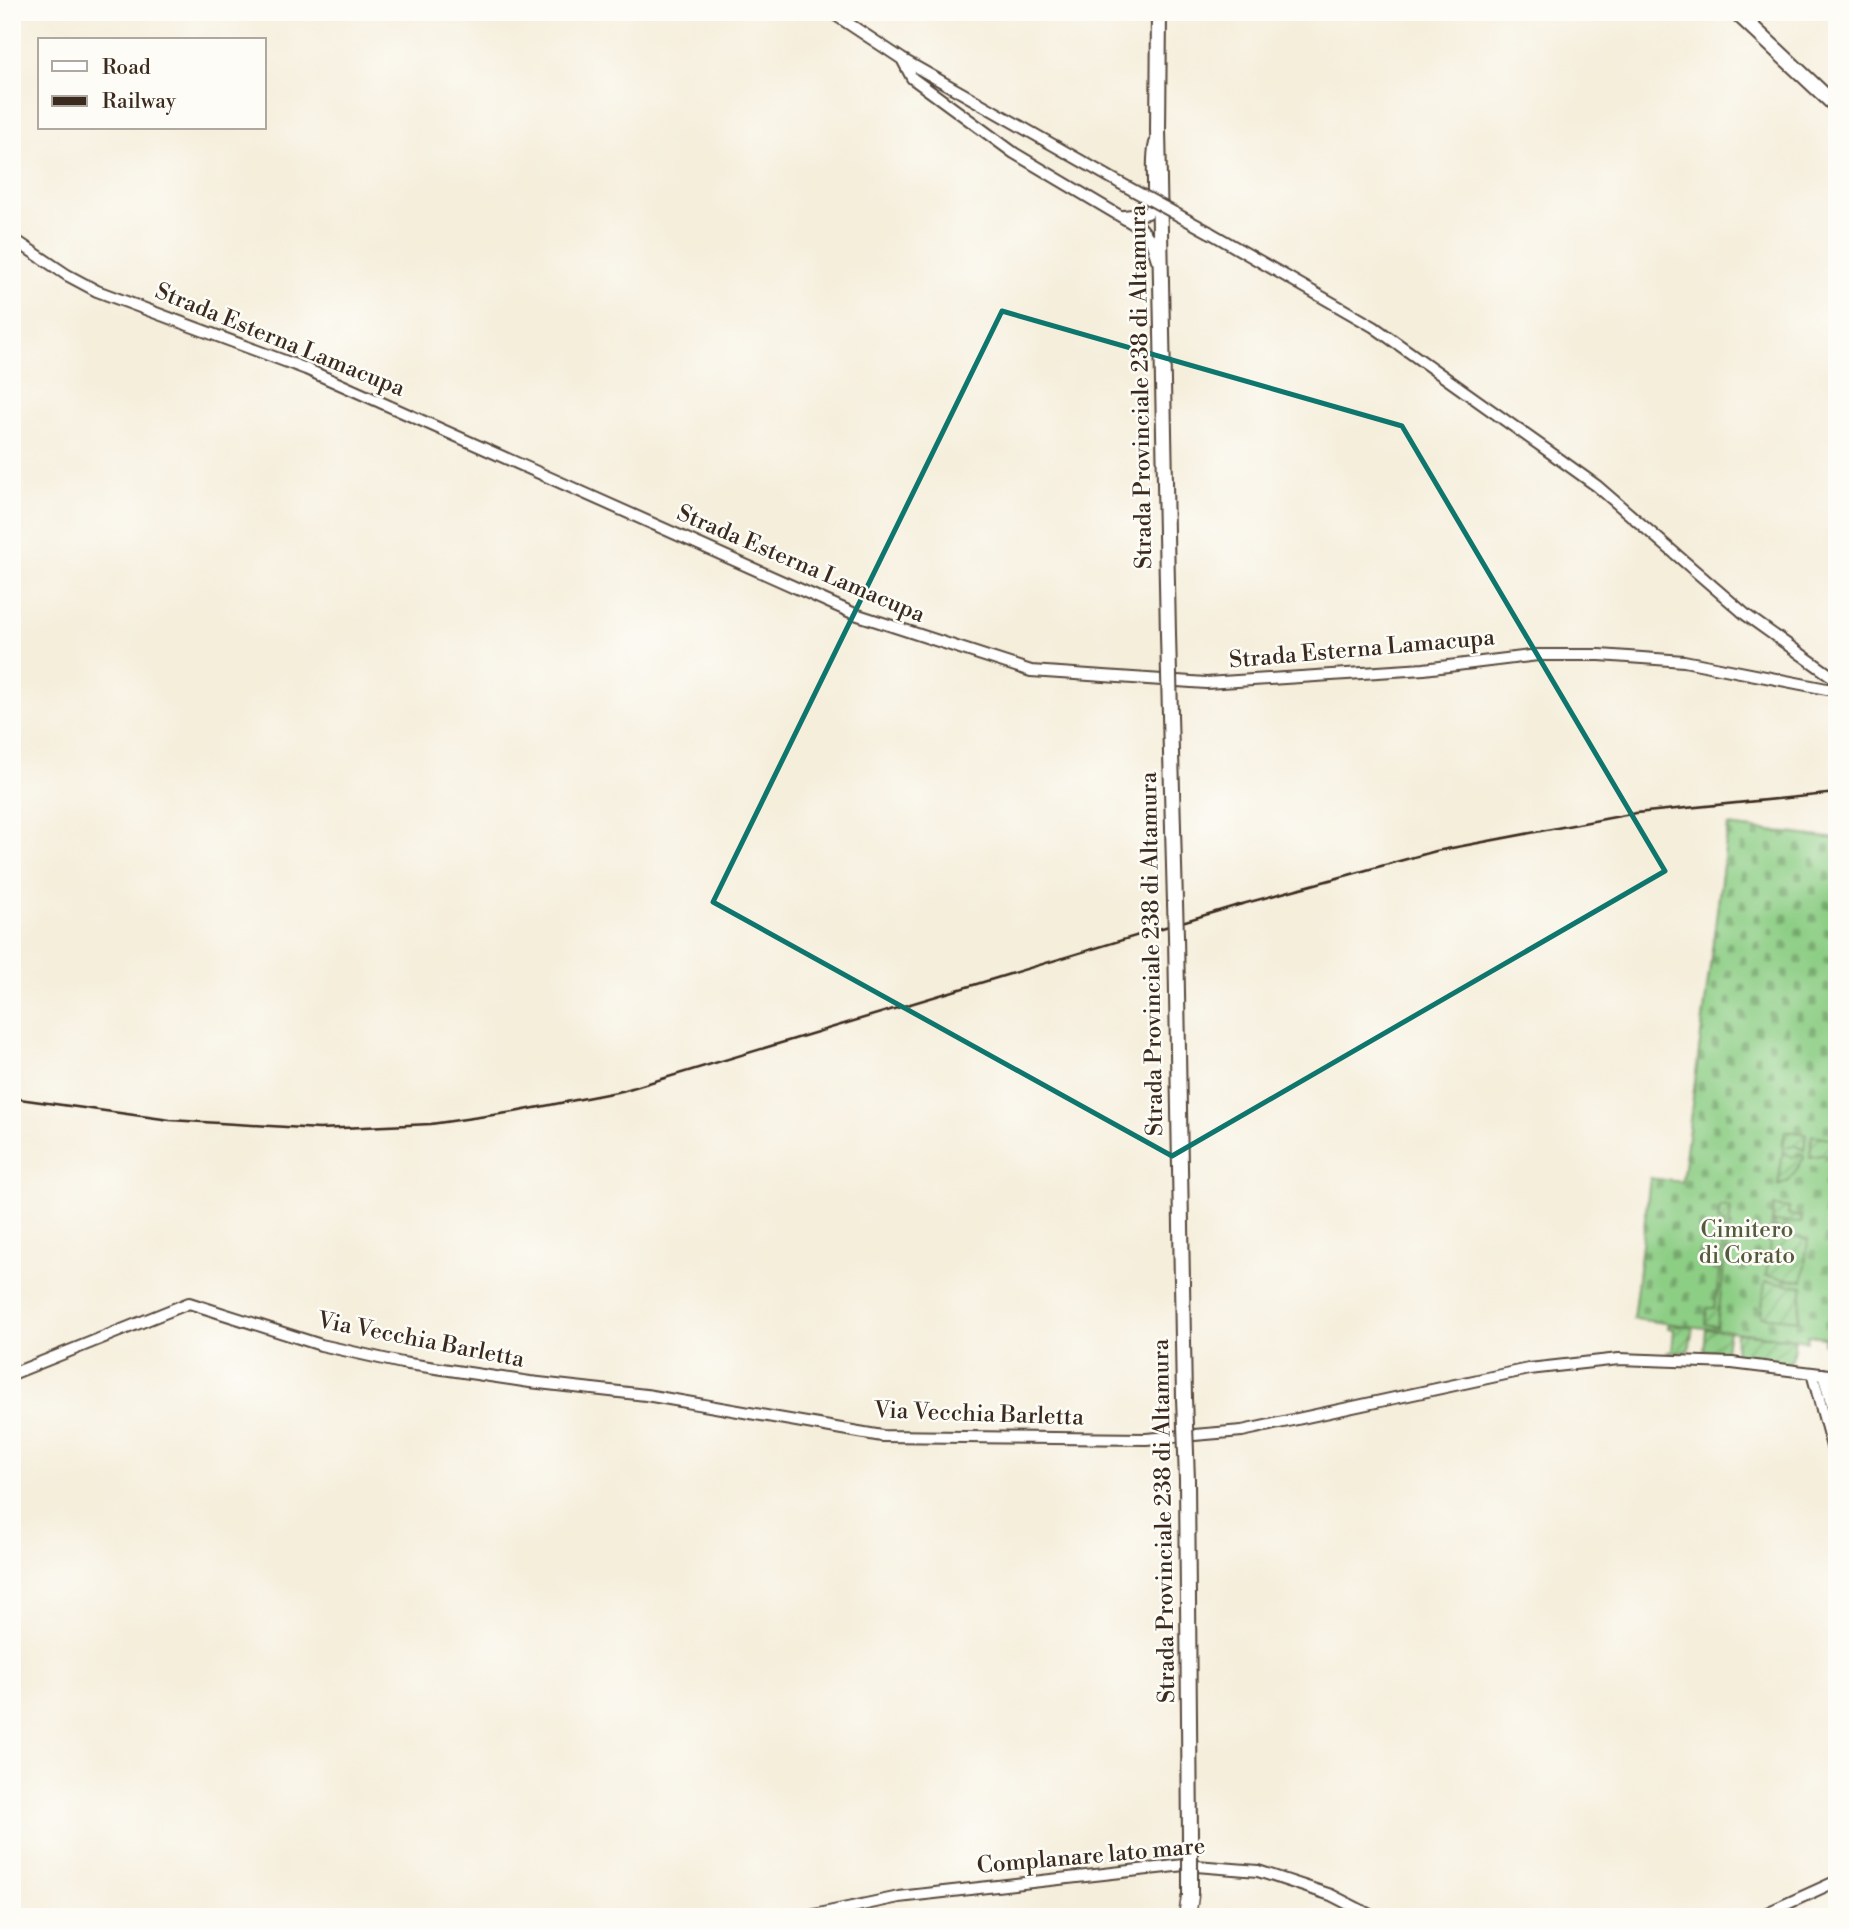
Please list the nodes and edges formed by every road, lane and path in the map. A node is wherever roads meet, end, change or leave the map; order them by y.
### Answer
1 (831, 12) edge
2 (1160, 12) edge
3 (1735, 12) edge
4 (902, 59) junction
5 (1837, 107) edge
6 (1158, 130) junction
7 (1120, 216) junction
8 (12, 238) edge
9 (1163, 276) junction
10 (1837, 680) edge
11 (1837, 691) edge
12 (1818, 1373) junction
13 (12, 1374) edge
14 (1837, 1376) edge
15 (1837, 1424) edge
16 (1837, 1444) edge
17 (1837, 1465) edge
18 (1837, 1881) edge
19 (1189, 1896) joint
20 (806, 1917) edge
21 (1191, 1917) edge
22 (1374, 1917) edge
23 (1758, 1917) edge

1 - 4 street
2 - 6 main road, Strada Provinciale 238 di Altamura
3 - 5 main road
4 - 7 street
4 - 10 street, bridge
6 - 7 street
6 - 9 main road, Strada Provinciale 238 di Altamura
7 - 9 street
8 - 11 street, Strada Esterna Lamacupa
9 - 19 main road, Strada Provinciale 238 di Altamura, bridge
12 - 13 street, Via Vecchia Barletta
12 - 14 street, Via Vecchia Barletta
12 - 15 street
12 - 16 street
12 - 17 street
18 - 23 street
19 - 21 highway
20 - 22 street, Complanare lato mare

